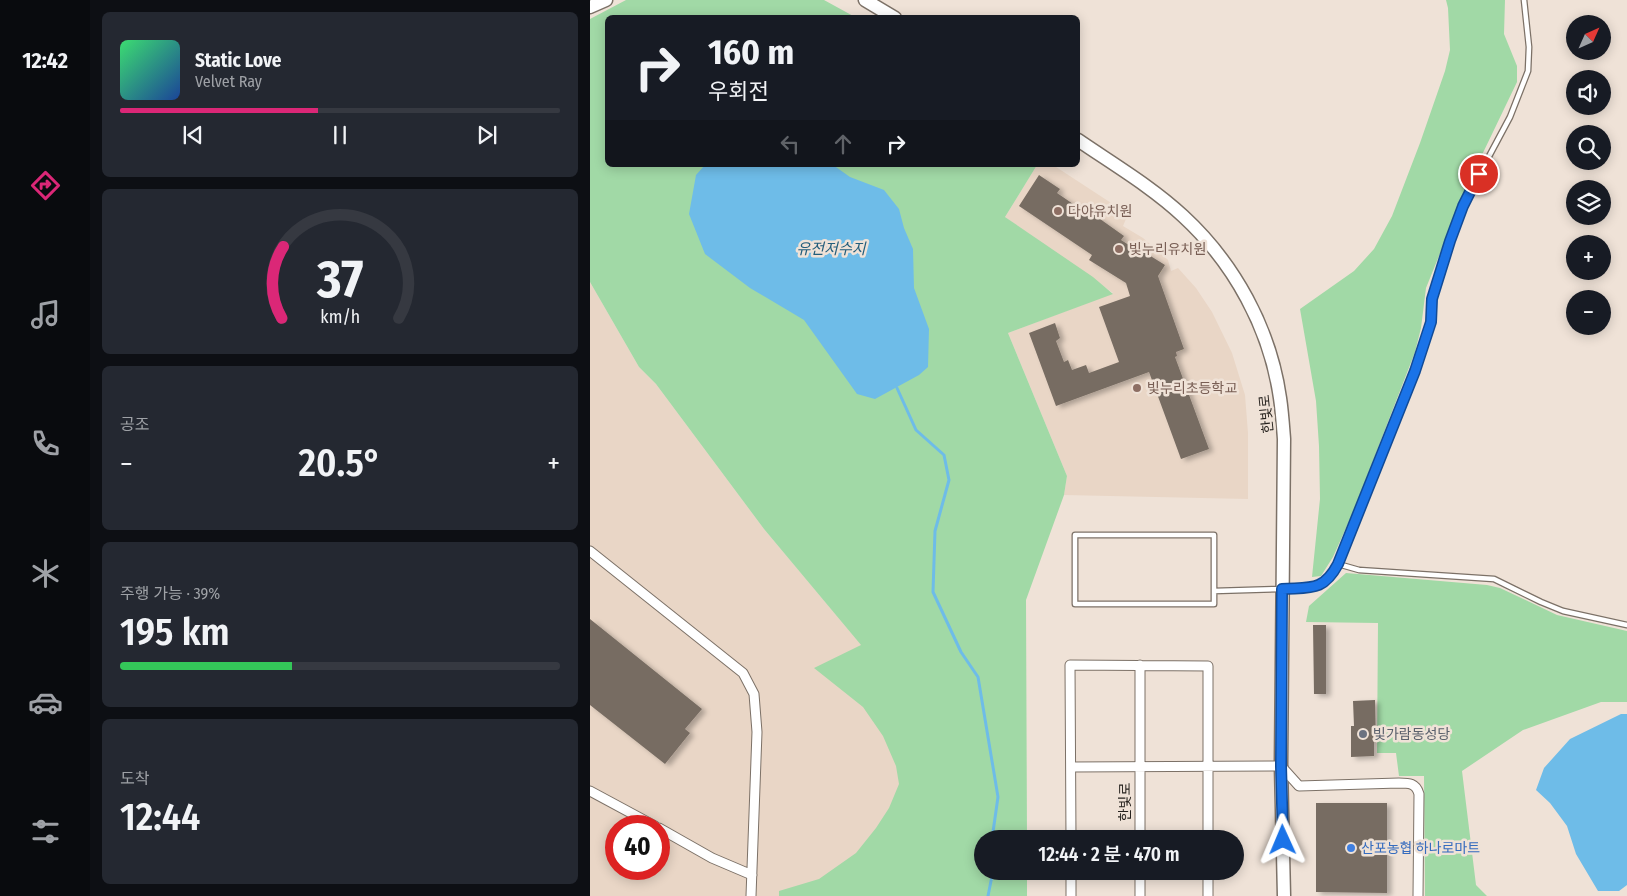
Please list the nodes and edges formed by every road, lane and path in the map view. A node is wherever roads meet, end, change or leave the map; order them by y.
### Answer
1 (606, 0) edge
2 (865, 0) edge
3 (1524, 0) edge
4 (590, 7) edge
5 (890, 15) edge
6 (1080, 141) edge
7 (590, 551) edge
8 (1338, 564) junction
9 (1282, 589) junction
10 (1214, 590) junction
11 (1627, 625) edge
12 (1140, 665) junction
13 (1140, 766) junction
14 (1208, 766) junction
15 (1281, 766) junction
16 (1070, 767) junction
17 (590, 791) edge
18 (635, 815) edge
19 (1070, 830) edge
20 (1140, 830) edge
21 (1208, 830) edge
22 (670, 834) edge
23 (752, 875) junction
24 (1071, 880) edge
25 (1140, 880) edge
26 (1208, 880) edge
27 (751, 896) edge
28 (1071, 896) edge
29 (1140, 896) edge
30 (1208, 896) edge
31 (1284, 896) edge
32 (1418, 896) edge

1 - 4 street
2 - 5 street
3 - 8 lane
6 - 9 street, 한빛로
7 - 23 street
8 - 9 lane
8 - 11 lane
9 - 10 lane
9 - 15 street, 한빛로
10 - 10 lane
12 - 13 street, 한빛로
12 - 14 street
12 - 16 street
13 - 14 street, 한빛로
13 - 16 street, 한빛로
13 - 20 street, 한빛로
14 - 15 street, 한빛로
14 - 21 street
15 - 31 street, 한빛로
15 - 32 street
16 - 19 street
17 - 18 street
22 - 23 street
23 - 27 street
24 - 28 street
25 - 29 street
26 - 30 street

